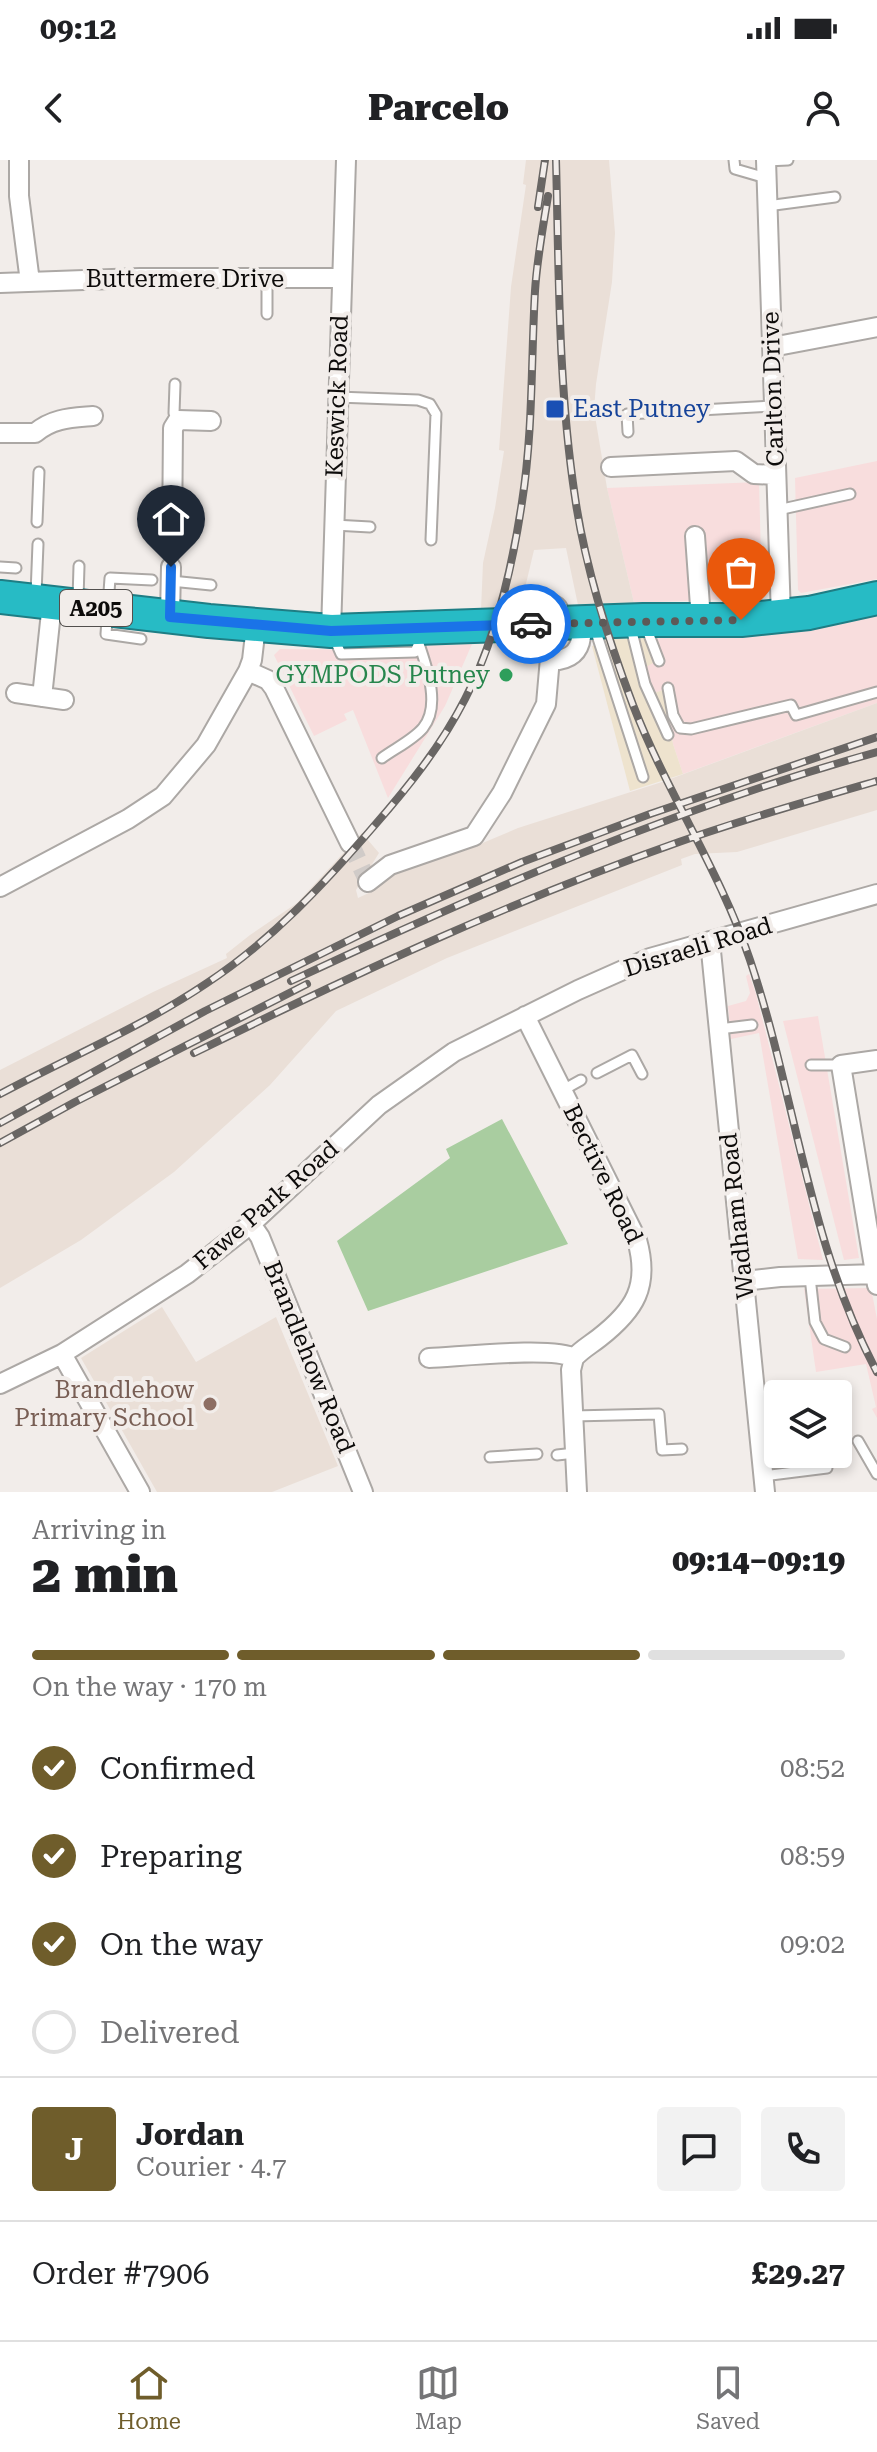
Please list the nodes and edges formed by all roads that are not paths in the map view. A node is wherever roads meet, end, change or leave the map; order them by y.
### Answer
1 (19, 160) edge
2 (346, 160) edge
3 (734, 160) edge
4 (788, 160) edge
5 (766, 166) edge
6 (835, 197) dead end
7 (767, 206) junction
8 (267, 278) junction
9 (341, 278) junction
10 (30, 282) junction
11 (0, 283) edge
12 (267, 314) dead end
13 (877, 327) edge
14 (772, 347) junction
15 (175, 384) dead end
16 (337, 397) junction
17 (773, 406) junction
18 (93, 416) dead end
19 (178, 420) junction
20 (211, 421) dead end
21 (628, 432) dead end
22 (0, 433) edge
23 (611, 467) dead end
24 (39, 472) dead end
25 (776, 475) junction
26 (850, 494) dead end
27 (778, 510) junction
28 (37, 522) dead end
29 (334, 525) junction
30 (370, 527) dead end
31 (695, 536) dead end
32 (172, 540) dead end
33 (431, 540) dead end
34 (38, 544) dead end
35 (79, 566) dead end
36 (0, 567) edge
37 (16, 568) dead end
38 (165, 576) junction
39 (211, 585) dead end
40 (0, 597) edge
41 (877, 598) edge
42 (69, 605) junction
43 (170, 617) junction
44 (781, 617) junction
45 (636, 620) junction
46 (701, 620) junction
47 (569, 622) junction
48 (256, 626) junction
49 (331, 631) junction
50 (418, 636) junction
51 (141, 639) dead end
52 (550, 658) junction
53 (659, 661) dead end
54 (248, 671) junction
55 (668, 688) dead end
56 (877, 692) edge
57 (16, 693) dead end
58 (42, 697) junction
59 (64, 700) dead end
60 (668, 735) dead end
61 (382, 758) dead end
62 (643, 777) dead end
63 (350, 843) tunnel mouth
64 (368, 882) dead end
65 (0, 887) edge
66 (877, 894) edge
67 (710, 941) junction
68 (525, 1016) junction
69 (752, 1025) dead end
70 (719, 1029) junction
71 (877, 1060) edge
72 (811, 1065) dead end
73 (841, 1065) junction
74 (597, 1073) dead end
75 (642, 1074) dead end
76 (581, 1080) dead end
77 (563, 1090) junction
78 (251, 1224) junction
79 (810, 1277) junction
80 (876, 1277) edge
81 (744, 1281) junction
82 (845, 1347) dead end
83 (62, 1354) junction
84 (429, 1358) dead end
85 (574, 1358) junction
86 (0, 1384) edge
87 (573, 1416) junction
88 (858, 1441) dead end
89 (682, 1449) dead end
90 (537, 1454) dead end
91 (490, 1457) dead end
92 (827, 1468) dead end
93 (877, 1474) edge
94 (764, 1484) edge
95 (136, 1491) edge
96 (363, 1492) edge
97 (577, 1492) edge

1 - 10 street
2 - 9 street, Keswick Road
3 - 5 lane
4 - 5 lane
5 - 7 street, Carlton Drive
6 - 7 lane
7 - 14 street, Carlton Drive
8 - 9 street, Buttermere Drive
8 - 10 street, Buttermere Drive
8 - 12 lane
9 - 16 street, Keswick Road
10 - 11 street, Buttermere Drive
13 - 14 street
14 - 17 street, Carlton Drive
15 - 19 lane
16 - 29 street, Keswick Road
16 - 33 lane
17 - 21 lane
17 - 25 street, Carlton Drive
18 - 22 street
19 - 20 street
19 - 32 street
23 - 25 street
24 - 28 lane
25 - 27 street, Carlton Drive
26 - 27 lane
27 - 44 street, Carlton Drive
29 - 30 lane
29 - 49 street, Keswick Road
31 - 46 street
34 - 42 lane
35 - 42 lane
36 - 37 lane
38 - 39 lane
38 - 42 lane
38 - 43 street
40 - 42 highway, A205
41 - 44 highway, A205
42 - 43 highway, A205
42 - 51 lane
42 - 58 street
43 - 48 highway, A205
44 - 46 highway, A205
45 - 46 highway, A205
45 - 47 highway, A205
45 - 53 lane
45 - 60 lane
47 - 50 highway, A205
47 - 52 street
47 - 52 street
47 - 62 lane
48 - 49 highway, A205
48 - 54 street
49 - 50 highway, A205
50 - 61 lane
52 - 64 street
54 - 63 street
54 - 65 street
55 - 56 lane
57 - 58 street
58 - 59 street
66 - 67 street, Disraeli Road
67 - 68 street, Disraeli Road
67 - 70 street, Wadham Road
68 - 77 street, Bective Road
68 - 78 street, Fawe Park Road
69 - 70 lane
70 - 81 street, Wadham Road
71 - 73 street
72 - 73 lane
73 - 80 street
74 - 75 lane
76 - 77 lane
77 - 85 street, Bective Road
78 - 83 street, Fawe Park Road
78 - 96 street, Brandlehow Road
79 - 80 street
79 - 81 street
79 - 82 lane
81 - 94 street, Wadham Road
83 - 86 street, Fawe Park Road
83 - 95 street
84 - 85 street
85 - 87 street
87 - 89 lane
87 - 97 street
88 - 93 lane
90 - 91 lane
92 - 94 lane

